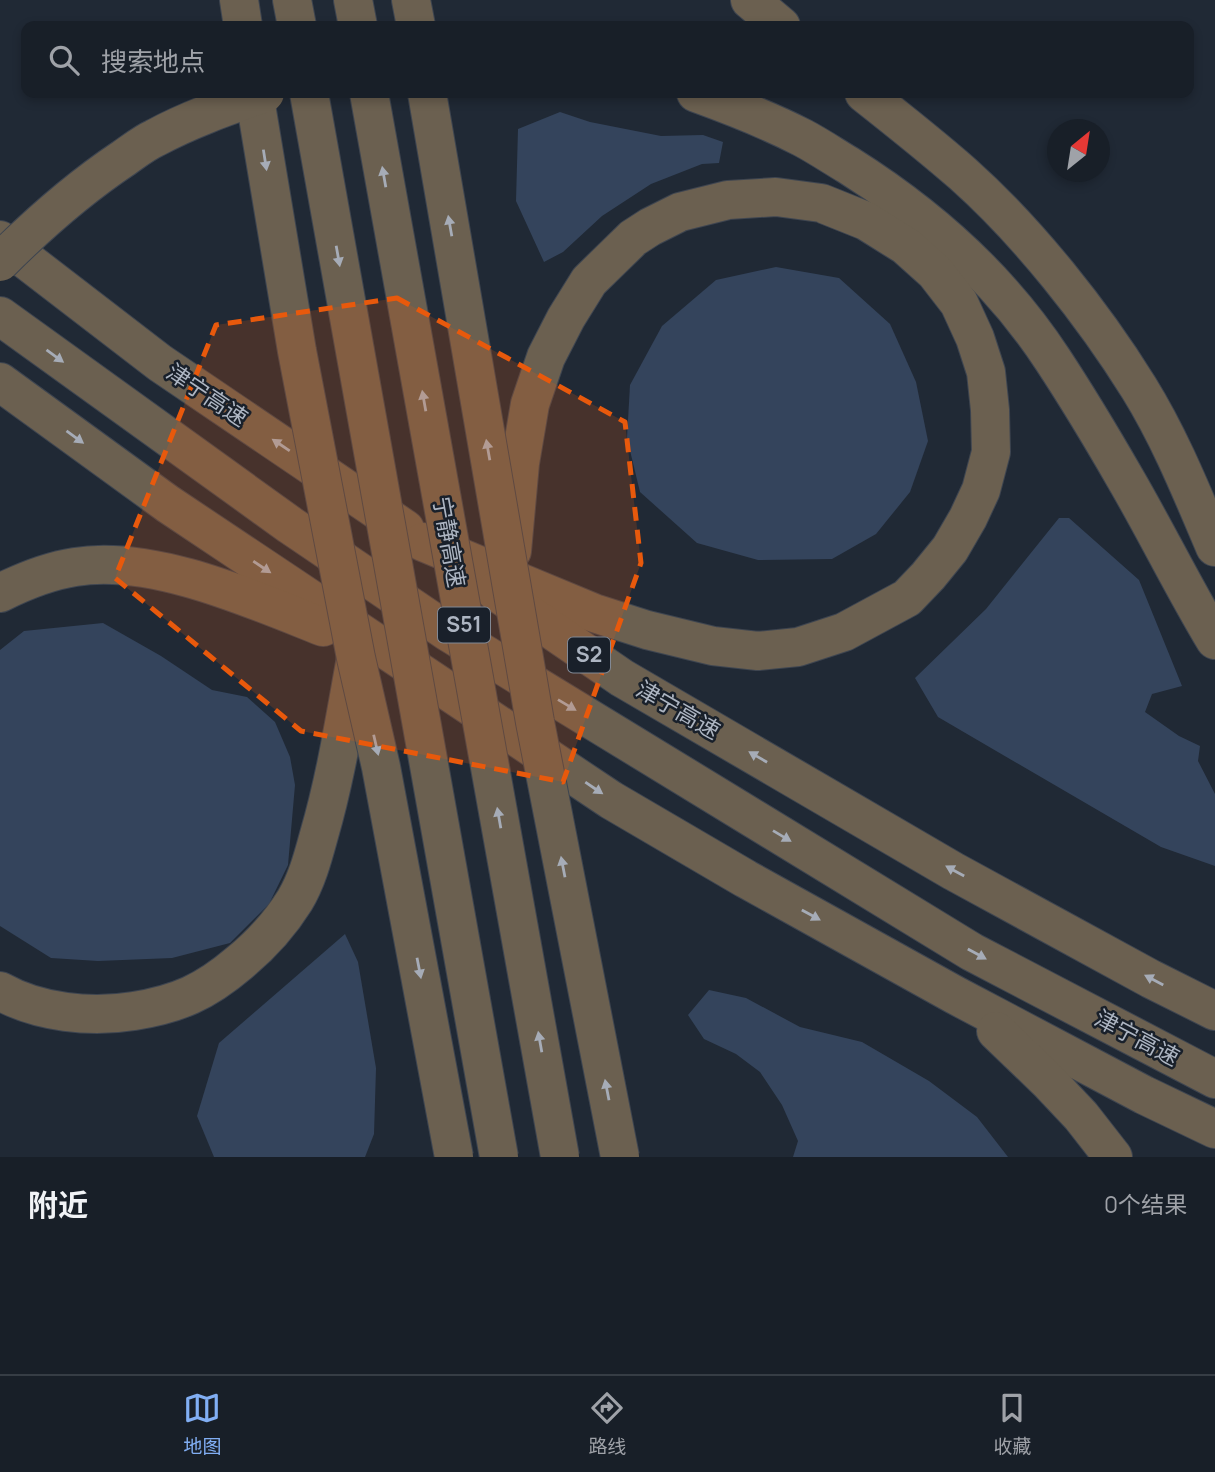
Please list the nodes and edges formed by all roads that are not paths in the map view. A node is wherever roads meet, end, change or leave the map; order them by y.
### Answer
1 (239, 0) edge
2 (292, 0) edge
3 (353, 0) edge
4 (411, 0) edge
5 (750, 0) edge
6 (242, 21) edge
7 (296, 21) edge
8 (357, 21) edge
9 (415, 21) edge
10 (775, 21) edge
11 (251, 98) edge
12 (255, 98) edge
13 (310, 98) edge
14 (370, 98) edge
15 (428, 98) edge
16 (711, 98) edge
17 (870, 98) edge
18 (0, 240) edge
19 (0, 262) edge
20 (0, 316) edge
21 (0, 382) edge
22 (423, 542) junction
23 (1215, 547) edge
24 (509, 574) junction
25 (0, 593) edge
26 (1215, 640) edge
27 (374, 656) junction
28 (0, 991) edge
29 (955, 995) junction
30 (1215, 1012) edge
31 (1215, 1079) edge
32 (1215, 1129) edge
33 (454, 1157) edge
34 (499, 1157) edge
35 (560, 1157) edge
36 (620, 1157) edge
37 (1113, 1157) edge

1 - 6 highway
2 - 7 highway
3 - 8 highway
4 - 9 highway
5 - 10 highway
11 - 19 highway, bridge
12 -> 27 highway, bridge
13 -> 34 highway, S51, bridge
35 -> 14 highway, 宁静高速 / S51, bridge
24 -> 15 highway, bridge
16 - 26 highway
17 - 23 highway
22 -> 18 highway, 津宁高速 / S2
20 -> 31 highway, 津宁高速 / S2
21 -> 27 highway
22 - 24 highway, bridge
30 -> 22 highway, 津宁高速 / S2
36 -> 24 highway, bridge
25 - 27 highway
27 - 28 highway
27 -> 29 highway
27 -> 33 highway, bridge
29 - 32 highway
29 - 37 highway

